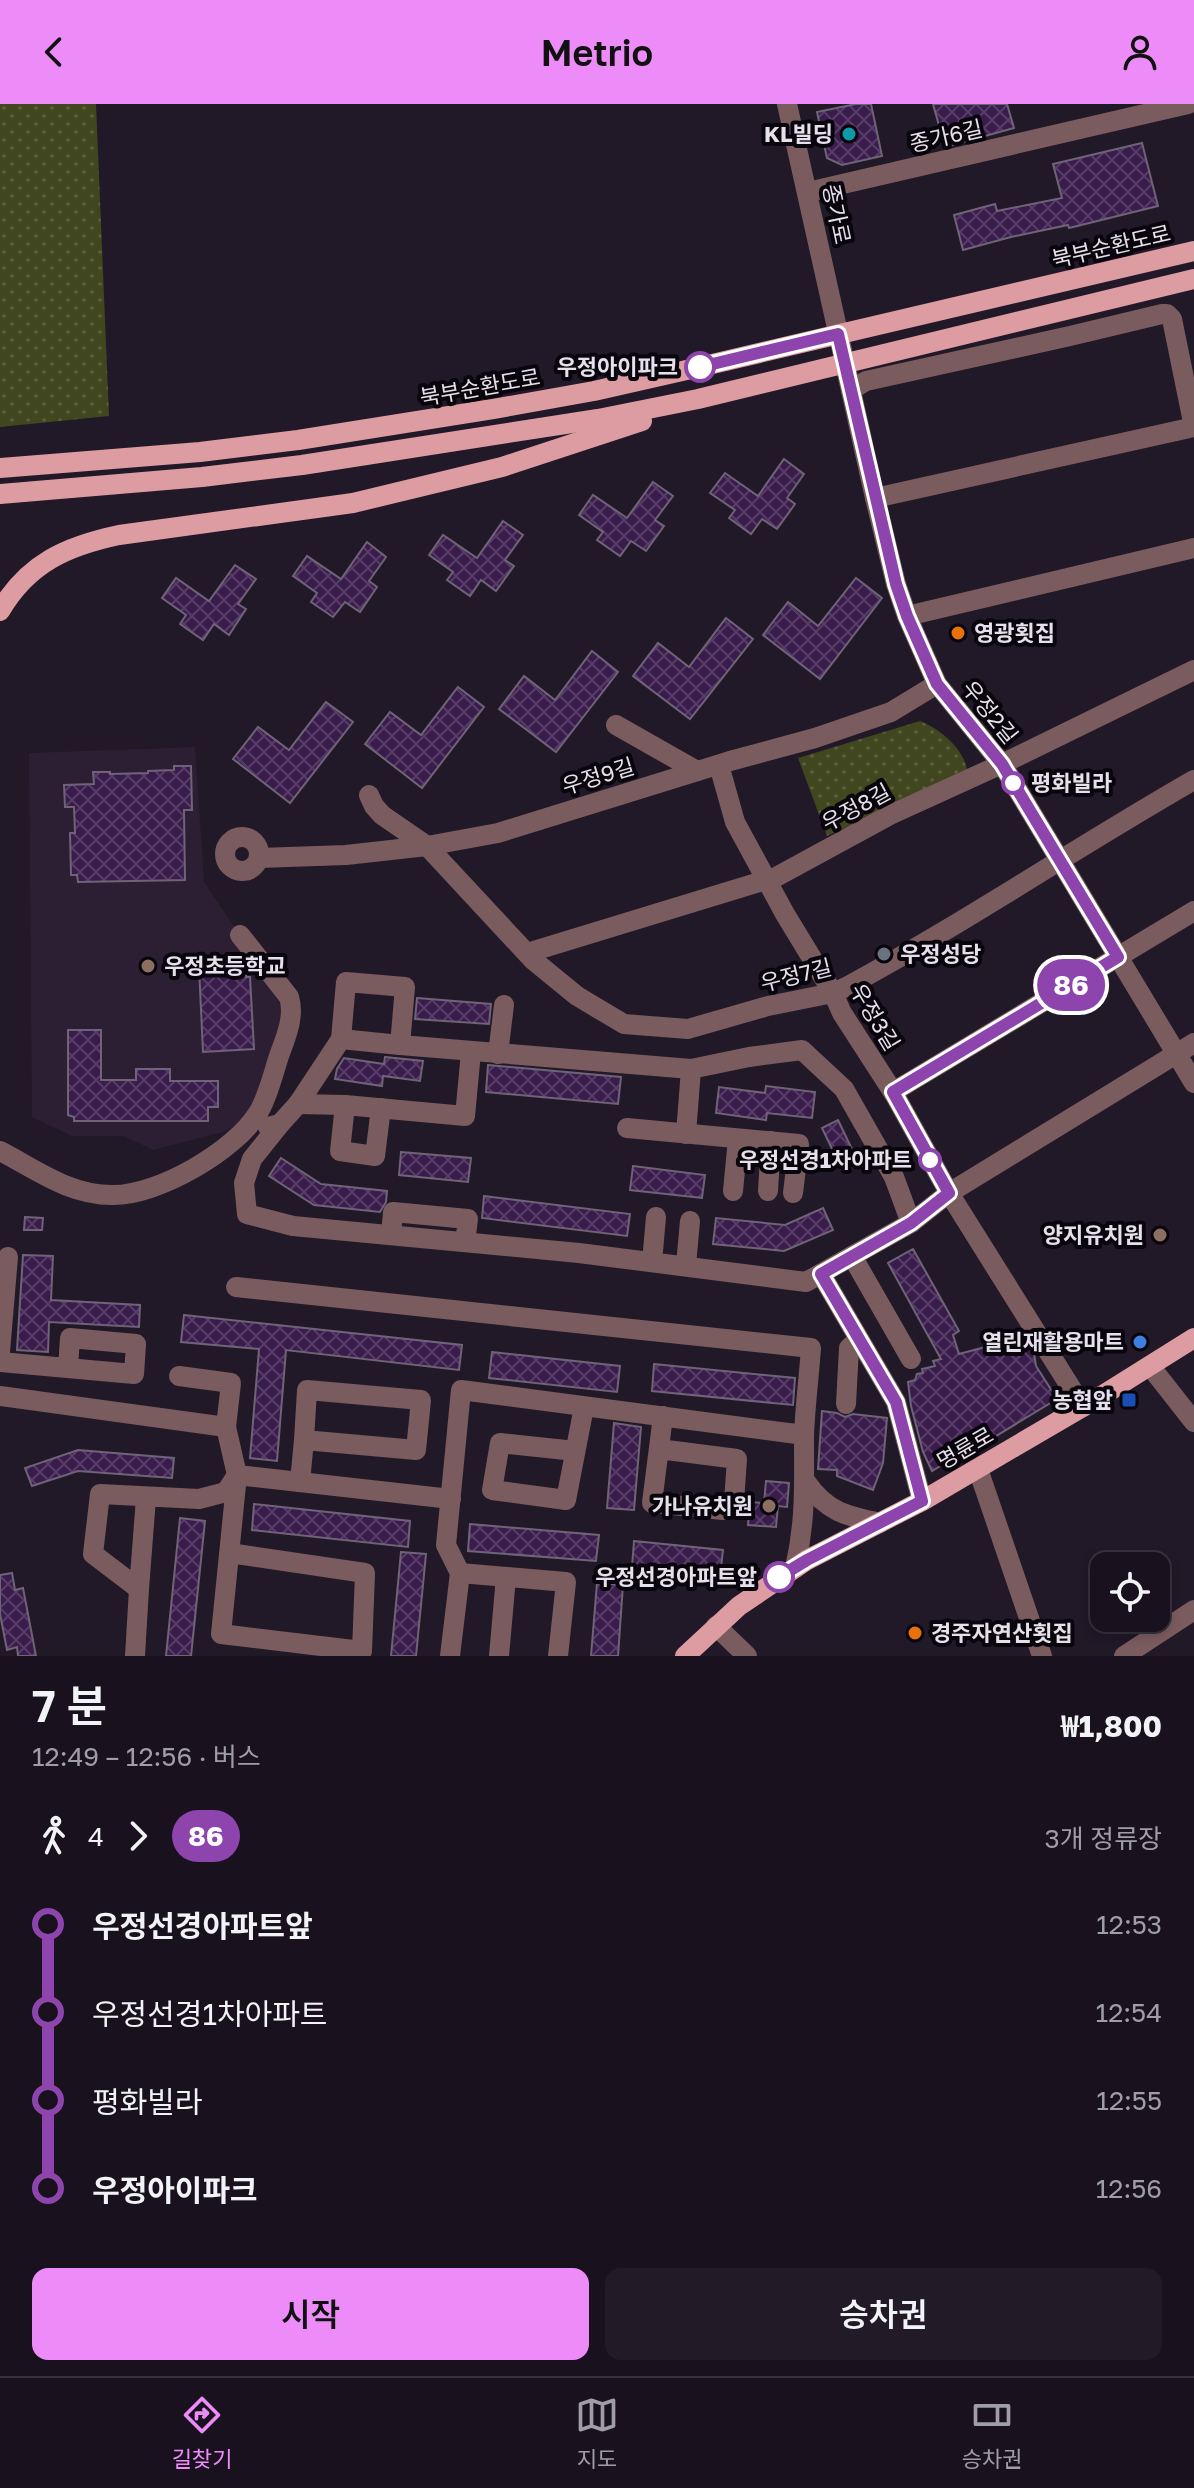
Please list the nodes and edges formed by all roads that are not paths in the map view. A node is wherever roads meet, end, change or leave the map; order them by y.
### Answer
1 (787, 104) edge
2 (1188, 104) edge
3 (808, 192) junction
4 (1194, 251) edge
5 (1194, 279) edge
6 (838, 334) junction
7 (845, 364) junction
8 (851, 390) junction
9 (698, 399) junction
10 (1194, 427) edge
11 (0, 468) edge
12 (0, 494) edge
13 (875, 498) junction
14 (1194, 548) edge
15 (0, 611) edge
16 (907, 616) junction
17 (1194, 670) edge
18 (937, 684) junction
19 (616, 725) dead end
20 (1002, 764) junction
21 (719, 765) junction
22 (697, 771) junction
23 (1194, 780) edge
24 (369, 795) dead end
25 (427, 846) junction
26 (259, 858) dead end
27 (1058, 860) junction
28 (768, 880) junction
29 (1194, 911) edge
30 (240, 935) dead end
31 (527, 953) junction
32 (1118, 957) junction
33 (833, 993) junction
34 (504, 1005) dead end
35 (341, 1039) junction
36 (400, 1045) junction
37 (1185, 1049) edge
38 (471, 1052) junction
39 (498, 1054) junction
40 (691, 1069) junction
41 (1194, 1083) edge
42 (893, 1092) junction
43 (298, 1104) junction
44 (345, 1105) junction
45 (381, 1108) junction
46 (280, 1124) junction
47 (627, 1128) dead end
48 (686, 1134) junction
49 (239, 1135) junction
50 (738, 1139) junction
51 (771, 1141) junction
52 (0, 1151) edge
53 (733, 1191) dead end
54 (768, 1191) dead end
55 (793, 1193) dead end
56 (949, 1193) junction
57 (656, 1217) dead end
58 (690, 1221) dead end
59 (911, 1223) junction
60 (852, 1256) junction
61 (8, 1257) dead end
62 (652, 1262) junction
63 (686, 1265) junction
64 (821, 1274) junction
65 (236, 1287) dead end
66 (1194, 1338) edge
67 (858, 1340) junction
68 (0, 1352) edge
69 (911, 1359) dead end
70 (0, 1362) edge
71 (1150, 1366) junction
72 (68, 1368) dead end
73 (179, 1376) dead end
74 (0, 1396) edge
75 (846, 1404) dead end
76 (584, 1407) junction
77 (1083, 1407) junction
78 (663, 1416) junction
79 (1194, 1422) edge
80 (226, 1427) junction
81 (804, 1435) junction
82 (304, 1440) junction
83 (659, 1449) junction
84 (575, 1451) dead end
85 (978, 1469) junction
86 (237, 1475) junction
87 (300, 1482) junction
88 (806, 1482) junction
89 (146, 1498) junction
90 (451, 1499) junction
91 (922, 1501) junction
92 (880, 1523) junction
93 (229, 1553) junction
94 (795, 1568) junction
95 (460, 1573) junction
96 (506, 1577) junction
97 (139, 1589) junction
98 (1194, 1610) edge
99 (716, 1626) junction
100 (135, 1656) edge
101 (450, 1656) edge
102 (499, 1656) edge
103 (558, 1656) edge
104 (685, 1656) edge
105 (747, 1656) edge
106 (1042, 1656) edge
107 (1124, 1656) edge

1 - 3 street, 종가로
2 - 3 street, 종가6길
3 - 6 street, 종가로
4 - 6 main road, 북부순환도로
5 - 7 main road
6 - 7 street, 우정2길
6 - 11 main road, 북부순환도로
7 - 8 street, 우정2길
7 - 9 main road
8 - 10 street
8 - 13 street, 우정2길
9 - 12 main road
9 - 15 main road
10 - 13 street
13 - 16 street, 우정2길
14 - 16 street
16 - 18 street, 우정2길
17 - 20 street, 우정8길
18 - 20 street, 우정2길
18 - 21 street, 우정9길
19 - 22 street
20 - 27 street, 우정2길
20 - 28 street, 우정8길
21 - 22 street, 우정9길
21 - 28 street, 우정3길
22 - 25 street, 우정9길
23 - 27 street, 우정7길
24 - 25 street, 우정7길
25 - 26 street, 우정9길
25 - 31 street, 우정7길
27 - 32 street, 우정2길
27 - 33 street, 우정7길
28 - 31 street, 우정8길
28 - 33 street, 우정3길
29 - 32 street
30 - 49 street
31 - 33 street, 우정7길
32 - 37 street, 우정2길
32 - 42 street
33 - 42 street, 우정3길
34 - 39 street
35 - 36 street
35 - 36 street
35 - 43 street
36 - 38 street
37 - 41 street, 우정2길
37 - 56 street
38 - 39 street
38 - 45 street
39 - 40 street
40 - 48 street
40 - 59 street
42 - 56 street, 우정3길
43 - 44 street
43 - 46 street
44 - 45 street
44 - 45 street
46 - 49 street
46 - 62 street
47 - 48 street
48 - 50 street
49 - 52 street
50 - 51 street
50 - 53 street
51 - 54 street
51 - 55 street
56 - 59 street
56 - 77 street, 우정3길
57 - 62 street
58 - 63 street
59 - 60 street
60 - 64 street
60 - 69 street
61 - 68 street
62 - 63 street
63 - 64 street
64 - 67 street
65 - 81 street
66 - 71 main road, 명륜로
67 - 75 street
67 - 91 street
70 - 72 street
71 - 77 main road, 명륜로
71 - 79 street
73 - 80 street
74 - 80 street
76 - 78 street
76 - 84 street
76 - 90 street
77 - 85 main road, 명륜로
78 - 81 street
78 - 83 street
80 - 86 street
81 - 88 street
82 - 82 street
82 - 87 street
83 - 83 street
85 - 91 main road, 명륜로
85 - 106 street
86 - 87 street
86 - 89 street
86 - 93 street
87 - 90 street
88 - 92 street
88 - 94 street
89 - 97 street
89 - 97 street
90 - 95 street
91 - 92 main road, 명륜로
92 - 94 main road, 명륜로
93 - 93 street
94 - 99 main road, 명륜로
95 - 96 street
95 - 101 street
96 - 102 street
96 - 103 street
97 - 100 street
98 - 107 street
99 - 104 main road, 명륜로
99 - 105 street

